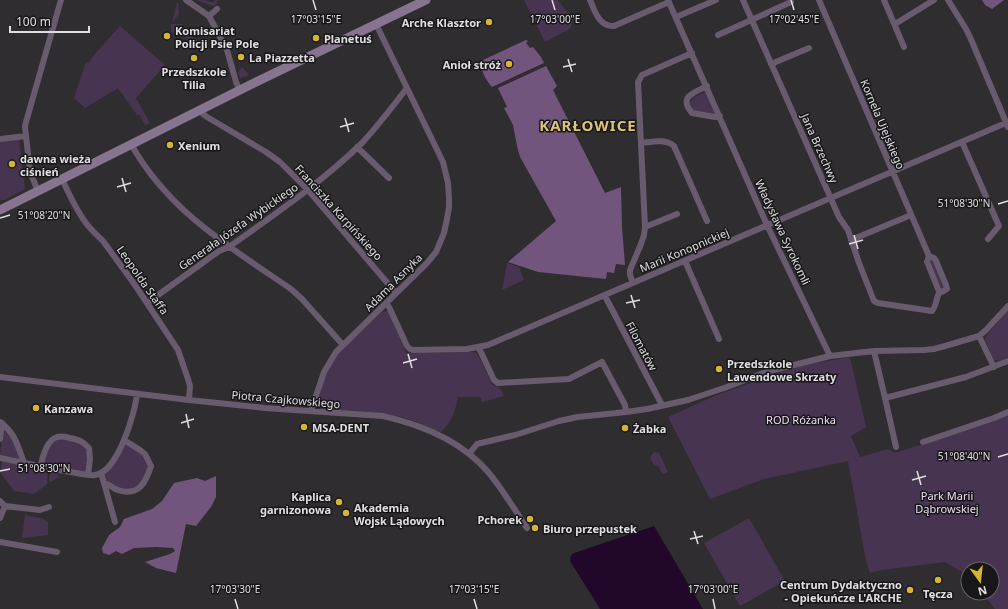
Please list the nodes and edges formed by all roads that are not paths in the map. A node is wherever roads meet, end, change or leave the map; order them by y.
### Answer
1 (60, 0) edge
2 (186, 0) edge
3 (426, 0) edge
4 (590, 0) edge
5 (716, 0) edge
6 (743, 0) edge
7 (819, 0) edge
8 (884, 0) edge
9 (934, 0) edge
10 (948, 0) edge
11 (669, 1) edge
12 (791, 2) dead end
13 (410, 3) edge
14 (217, 9) dead end
15 (209, 16) junction
16 (676, 17) junction
17 (752, 20) junction
18 (376, 24) junction
19 (894, 24) junction
20 (718, 35) dead end
21 (904, 47) dead end
22 (809, 48) dead end
23 (692, 53) junction
24 (771, 64) junction
25 (706, 86) junction
26 (406, 88) junction
27 (240, 91) junction
28 (201, 110) junction
29 (720, 116) junction
30 (1008, 124) edge
31 (26, 136) junction
32 (0, 140) edge
33 (962, 142) junction
34 (640, 143) junction
35 (131, 144) junction
36 (357, 147) junction
37 (893, 172) junction
38 (389, 178) dead end
39 (62, 180) junction
40 (308, 190) junction
41 (38, 191) junction
42 (831, 198) junction
43 (0, 210) edge
44 (677, 214) dead end
45 (911, 215) junction
46 (708, 221) dead end
47 (767, 225) junction
48 (645, 227) junction
49 (988, 239) dead end
50 (851, 240) junction
51 (230, 246) junction
52 (929, 256) junction
53 (684, 261) junction
54 (633, 283) junction
55 (940, 291) junction
56 (396, 293) junction
57 (605, 296) junction
58 (147, 303) junction
59 (386, 303) junction
60 (1008, 306) edge
61 (979, 336) junction
62 (719, 339) dead end
63 (343, 345) junction
64 (479, 348) junction
65 (874, 351) junction
66 (830, 356) junction
67 (1008, 361) edge
68 (994, 367) junction
69 (0, 378) edge
70 (137, 394) junction
71 (885, 398) junction
72 (189, 400) junction
73 (662, 405) junction
74 (311, 411) junction
75 (626, 412) junction
76 (1008, 412) edge
77 (1, 422) edge
78 (0, 439) edge
79 (124, 440) junction
80 (923, 442) dead end
81 (896, 447) dead end
82 (469, 454) junction
83 (0, 458) edge
84 (24, 463) junction
85 (41, 466) junction
86 (102, 473) junction
87 (88, 475) junction
88 (104, 484) junction
89 (0, 501) edge
90 (5, 506) junction
91 (49, 507) dead end
92 (0, 518) edge
93 (115, 522) dead end
94 (527, 528) dead end
95 (0, 542) edge
96 (56, 552) dead end

1 - 31 street
2 - 15 street
3 - 13 street
4 - 11 street
5 - 16 street
6 - 17 street, Jana Brzechwy
7 - 37 street, Kornela Ujejskiego
8 - 19 street
9 - 19 street
10 - 30 street
11 - 16 street, Władysława Syrokomli
12 - 17 street
13 - 18 street
14 - 15 street
15 - 27 street
16 - 23 street, Władysława Syrokomli
17 - 20 street
17 - 24 street, Jana Brzechwy
18 - 26 street, Adama Asnyka
18 - 27 street
19 - 21 street
22 - 24 street
23 - 25 street, Władysława Syrokomli
23 - 34 street
24 - 42 street, Jana Brzechwy
25 - 29 street, Władysława Syrokomli
25 - 29 street
26 - 36 street, Generała Józefa Wybickiego
26 - 56 street, Adama Asnyka
27 - 28 street
28 - 35 street
28 - 40 street, Franciszka Karpińskiego
29 - 47 street, Władysława Syrokomli
30 - 33 street, Marii Konopnickiej
31 - 32 street
31 - 41 street
33 - 37 street, Marii Konopnickiej
33 - 49 street
34 - 46 street
34 - 48 street
35 - 39 street
35 - 51 street
36 - 38 street
36 - 40 street, Generała Józefa Wybickiego
37 - 42 street, Marii Konopnickiej
37 - 45 street, Kornela Ujejskiego
39 - 41 street
39 - 58 street, Leopolda Staffa
40 - 51 street, Generała Józefa Wybickiego
40 - 56 street, Franciszka Karpińskiego
41 - 43 street
42 - 47 street, Marii Konopnickiej
42 - 50 street, Jana Brzechwy
44 - 48 street
45 - 50 street
45 - 52 street, Kornela Ujejskiego
47 - 53 street, Marii Konopnickiej
47 - 66 street, Władysława Syrokomli
48 - 54 street
50 - 55 street, Jana Brzechwy
51 - 58 street, Generała Józefa Wybickiego
51 - 63 street
52 - 55 street, Kornela Ujejskiego
52 - 55 street, Kornela Ujejskiego
53 - 54 street, Marii Konopnickiej
53 - 62 street
54 - 57 street, Marii Konopnickiej
56 - 59 street, Adama Asnyka
57 - 64 street, Marii Konopnickiej
57 - 73 street, Filomatów
58 - 72 street, Leopolda Staffa
59 - 63 street, Adama Asnyka
59 - 64 street, Marii Konopnickiej
60 - 61 street
61 - 65 street
61 - 68 street
63 - 74 street, Adama Asnyka
64 - 75 street
65 - 66 street
65 - 71 street
66 - 73 street
67 - 68 street
68 - 71 street
69 - 70 street, Piotra Czajkowskiego
70 - 72 street, Piotra Czajkowskiego
70 - 79 street
71 - 81 street
72 - 74 street, Piotra Czajkowskiego
73 - 75 street
74 - 82 street, Piotra Czajkowskiego
75 - 82 street
76 - 80 street
77 - 78 street
77 - 84 street
79 - 86 street
79 - 88 street
82 - 94 street, Piotra Czajkowskiego
83 - 84 street
84 - 85 street
85 - 87 street
85 - 87 street
86 - 87 street
86 - 88 street
88 - 93 street
89 - 90 street
90 - 91 street
90 - 92 street
95 - 96 street

